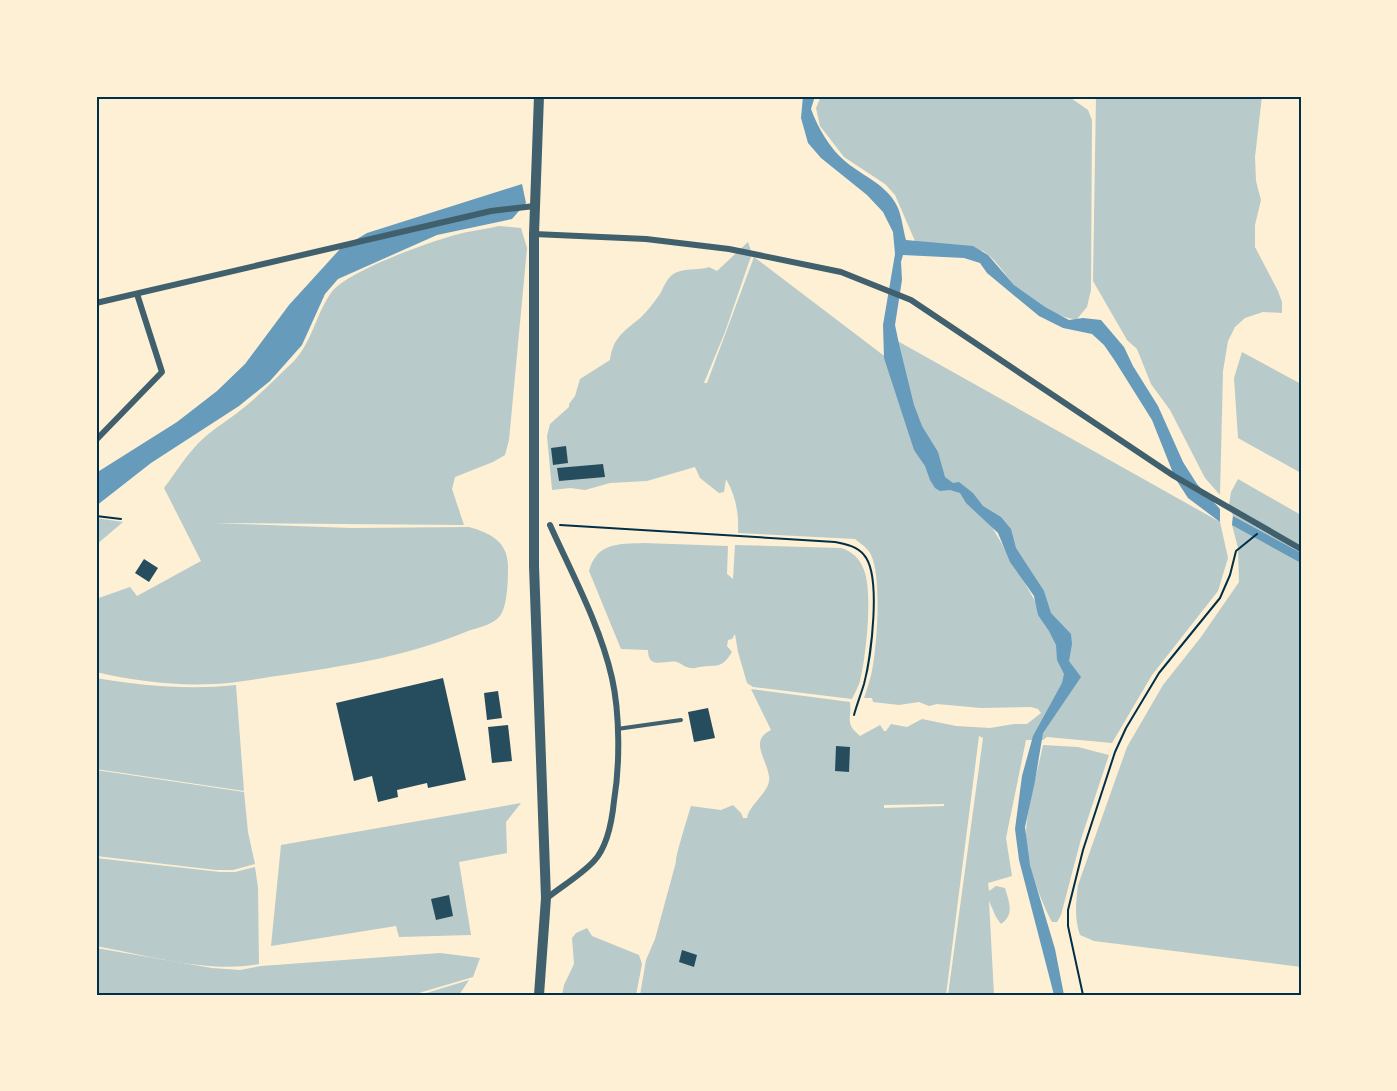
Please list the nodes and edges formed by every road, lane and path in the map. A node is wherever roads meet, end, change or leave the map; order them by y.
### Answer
1 (539, 96) edge
2 (535, 206) junction
3 (534, 234) junction
4 (137, 294) junction
5 (96, 303) edge
6 (96, 440) edge
7 (96, 516) edge
8 (121, 519) dead end
9 (550, 525) joint
10 (1264, 529) junction
11 (1301, 549) edge
12 (854, 715) dead end
13 (681, 720) dead end
14 (617, 729) junction
15 (546, 898) junction
16 (539, 995) edge
17 (1083, 995) edge

1 - 2 street
2 - 3 street
2 - 4 street
3 - 10 street
3 - 15 street
4 - 5 street
4 - 6 street
7 - 8 path
9 - 12 path
9 - 14 street
10 - 11 street
10 - 17 path
13 - 14 lane
14 - 15 street
15 - 16 street

